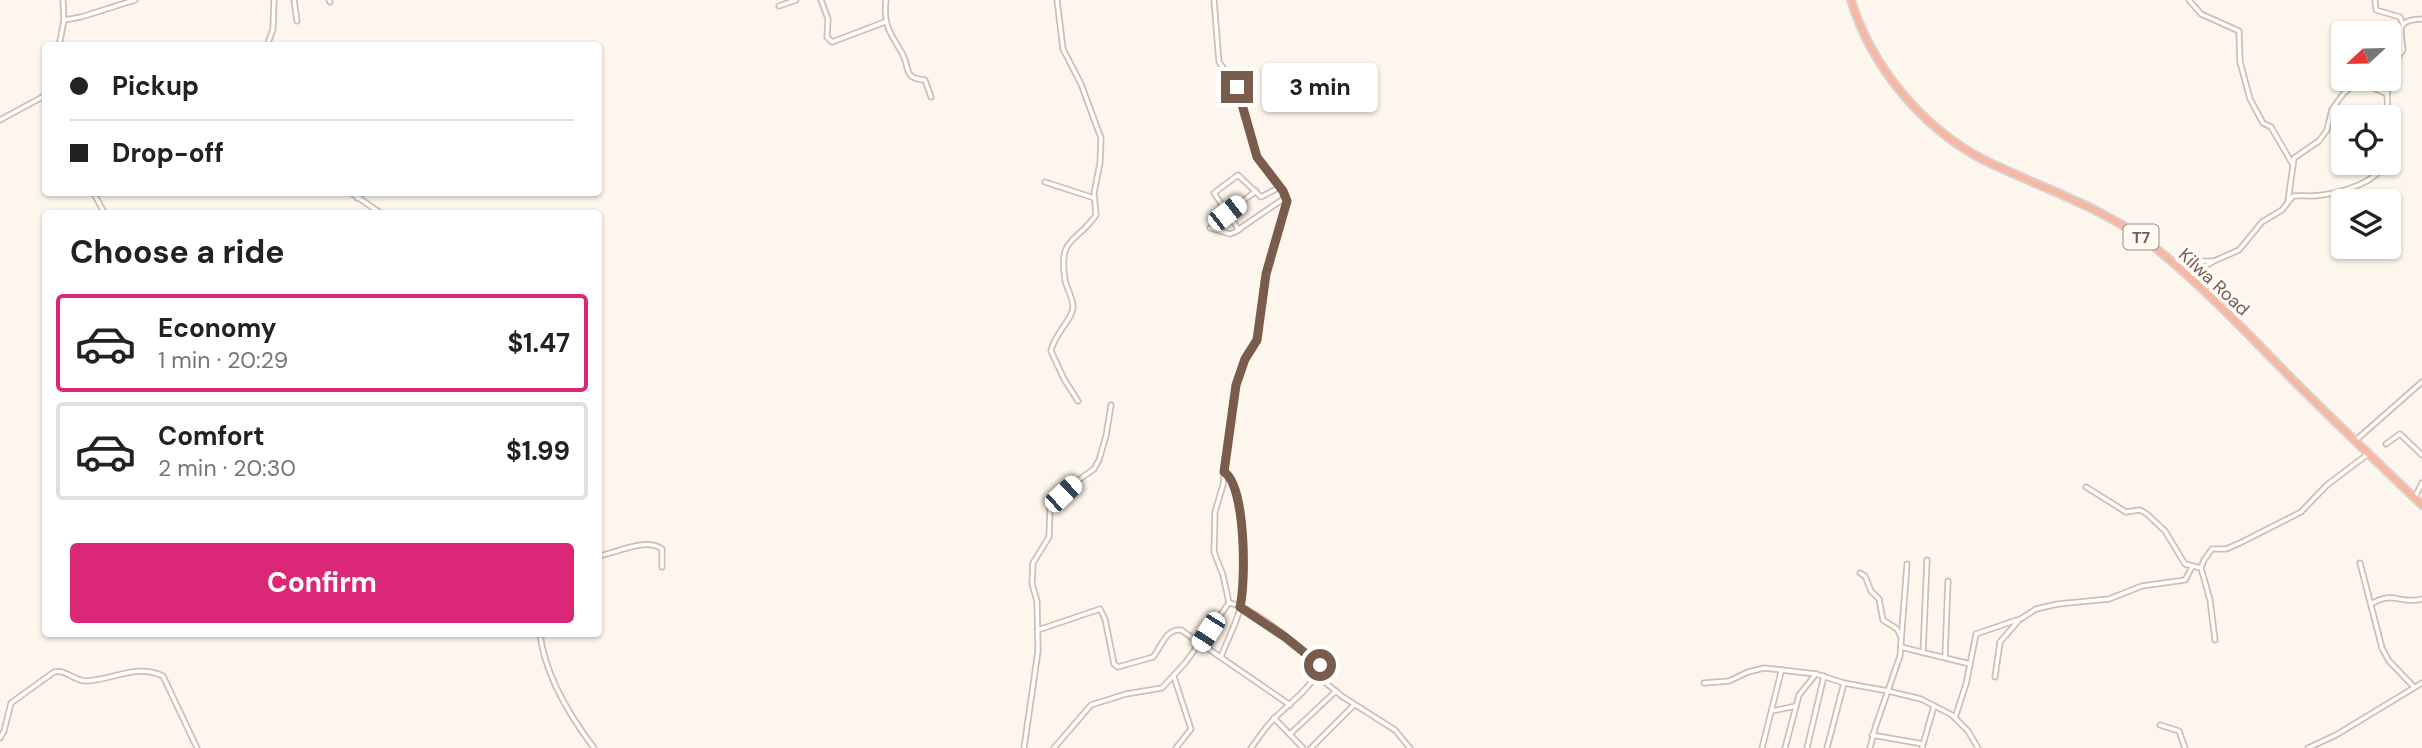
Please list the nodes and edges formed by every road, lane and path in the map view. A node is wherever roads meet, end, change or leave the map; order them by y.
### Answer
1 (63, 0) edge
2 (135, 0) edge
3 (274, 0) edge
4 (295, 0) edge
5 (796, 0) edge
6 (821, 0) edge
7 (886, 0) edge
8 (1057, 0) edge
9 (1214, 0) edge
10 (1851, 0) edge
11 (2189, 0) edge
12 (2375, 0) edge
13 (779, 6) dead end
14 (2422, 19) edge
15 (64, 20) junction
16 (297, 21) dead end
17 (885, 22) junction
18 (2403, 24) junction
19 (60, 42) edge
20 (268, 42) edge
21 (2387, 94) junction
22 (42, 97) edge
23 (931, 97) dead end
24 (2388, 105) edge
25 (0, 120) edge
26 (2293, 165) junction
27 (2376, 175) edge
28 (1045, 182) dead end
29 (1280, 187) junction
30 (1255, 191) junction
31 (355, 196) edge
32 (1286, 197) junction
33 (357, 198) joint
34 (1094, 198) junction
35 (2288, 204) junction
36 (376, 210) edge
37 (1227, 213) junction
38 (1210, 228) dead end
39 (1239, 230) junction
40 (2214, 261) junction
41 (2172, 262) junction
42 (2188, 276) junction
43 (2422, 383) edge
44 (1078, 401) dead end
45 (1111, 405) dead end
46 (2356, 440) junction
47 (2386, 444) dead end
48 (2370, 453) junction
49 (2422, 455) edge
50 (1224, 472) junction
51 (2422, 483) edge
52 (2086, 487) dead end
53 (2414, 498) junction
54 (2422, 505) edge
55 (602, 555) edge
56 (1927, 560) dead end
57 (2360, 563) dead end
58 (1907, 564) dead end
59 (662, 567) dead end
60 (2192, 568) junction
61 (2201, 568) junction
62 (1860, 573) dead end
63 (1948, 580) dead end
64 (2422, 599) edge
65 (1229, 603) junction
66 (2371, 604) junction
67 (1240, 607) junction
68 (2019, 620) junction
69 (1038, 630) junction
70 (540, 637) edge
71 (1902, 639) junction
72 (2215, 640) dead end
73 (1200, 645) junction
74 (1902, 647) junction
75 (1923, 653) junction
76 (1945, 657) junction
77 (1221, 658) junction
78 (1970, 664) junction
79 (1781, 671) junction
80 (1816, 674) junction
81 (1316, 675) junction
82 (1824, 676) junction
83 (1174, 677) junction
84 (1995, 677) dead end
85 (1704, 683) dead end
86 (1844, 683) junction
87 (2422, 683) edge
88 (2414, 687) junction
89 (1336, 691) junction
90 (1888, 691) junction
91 (1290, 705) junction
92 (1354, 705) junction
93 (1934, 705) junction
94 (1796, 706) junction
95 (1772, 712) junction
96 (1274, 718) junction
97 (1955, 718) junction
98 (2160, 724) dead end
99 (1290, 734) junction
100 (1872, 735) junction
101 (0, 738) edge
102 (1897, 741) junction
103 (1923, 746) edge
104 (197, 748) edge
105 (594, 748) edge
106 (1024, 748) edge
107 (1054, 748) edge
108 (1176, 748) edge
109 (1251, 748) edge
110 (1303, 748) edge
111 (1311, 748) edge
112 (1410, 748) edge
113 (1762, 748) edge
114 (1785, 748) edge
115 (1807, 748) edge
116 (1827, 748) edge
117 (1870, 748) edge
118 (1896, 748) edge
119 (1978, 748) edge
120 (2185, 748) edge
121 (2308, 748) edge

1 - 15 street
2 - 15 street
3 - 20 street
4 - 16 street
5 - 13 street
6 - 17 street
7 - 17 street
8 - 34 street
9 - 29 street
10 - 41 highway, Kilwa Road / T7
11 - 26 street
12 - 18 street
14 - 18 street
15 - 19 street
17 - 23 street
18 - 21 street
21 - 24 street
21 - 26 street
22 - 25 street
26 - 35 street
27 - 35 street
28 - 34 street
29 - 30 street
29 - 32 street
30 - 37 street
30 - 37 street
31 - 33 street
32 - 39 street
32 - 50 street
33 - 36 street
34 - 44 street
35 - 40 street
37 - 39 street
38 - 39 street
40 - 41 street
40 - 42 street
41 - 42 highway, Kilwa Road / T7
42 - 46 highway, Kilwa Road / T7
43 - 46 street
45 - 69 street
46 - 48 highway, Kilwa Road / T7
47 - 49 street
48 - 53 highway, Kilwa Road / T7
48 - 61 street
50 - 65 street
50 - 67 street
51 - 53 street
52 - 60 street
53 - 54 highway, Kilwa Road / T7
55 - 59 street
56 - 75 street
57 - 66 street
58 - 71 street
60 - 61 street
60 - 68 street
61 - 72 street
62 - 71 street
63 - 76 street
64 - 66 street
65 - 67 street
65 - 73 street
66 - 88 street
67 - 77 street
67 - 81 street
68 - 78 street
68 - 84 street
69 - 73 street
69 - 106 street
70 - 105 street
71 - 74 street
73 - 77 street
73 - 83 street
74 - 75 street
74 - 90 street
75 - 76 street
76 - 78 street
77 - 91 street
78 - 97 street
79 - 80 street
79 - 85 street
79 - 95 street
80 - 82 street
80 - 94 street
81 - 89 street
81 - 91 street
82 - 86 street
82 - 115 street
83 - 107 street
83 - 108 street
86 - 90 street
86 - 116 street
87 - 88 street
88 - 121 street
89 - 92 street
89 - 99 street
90 - 93 street
90 - 100 street
91 - 96 street
92 - 111 street
92 - 112 street
93 - 97 street
93 - 103 street
94 - 95 street
94 - 114 street
95 - 113 street
96 - 99 street
96 - 109 street
97 - 119 street
98 - 120 street
99 - 110 street
100 - 102 street
100 - 117 street
101 - 104 street
102 - 103 street
102 - 118 street

